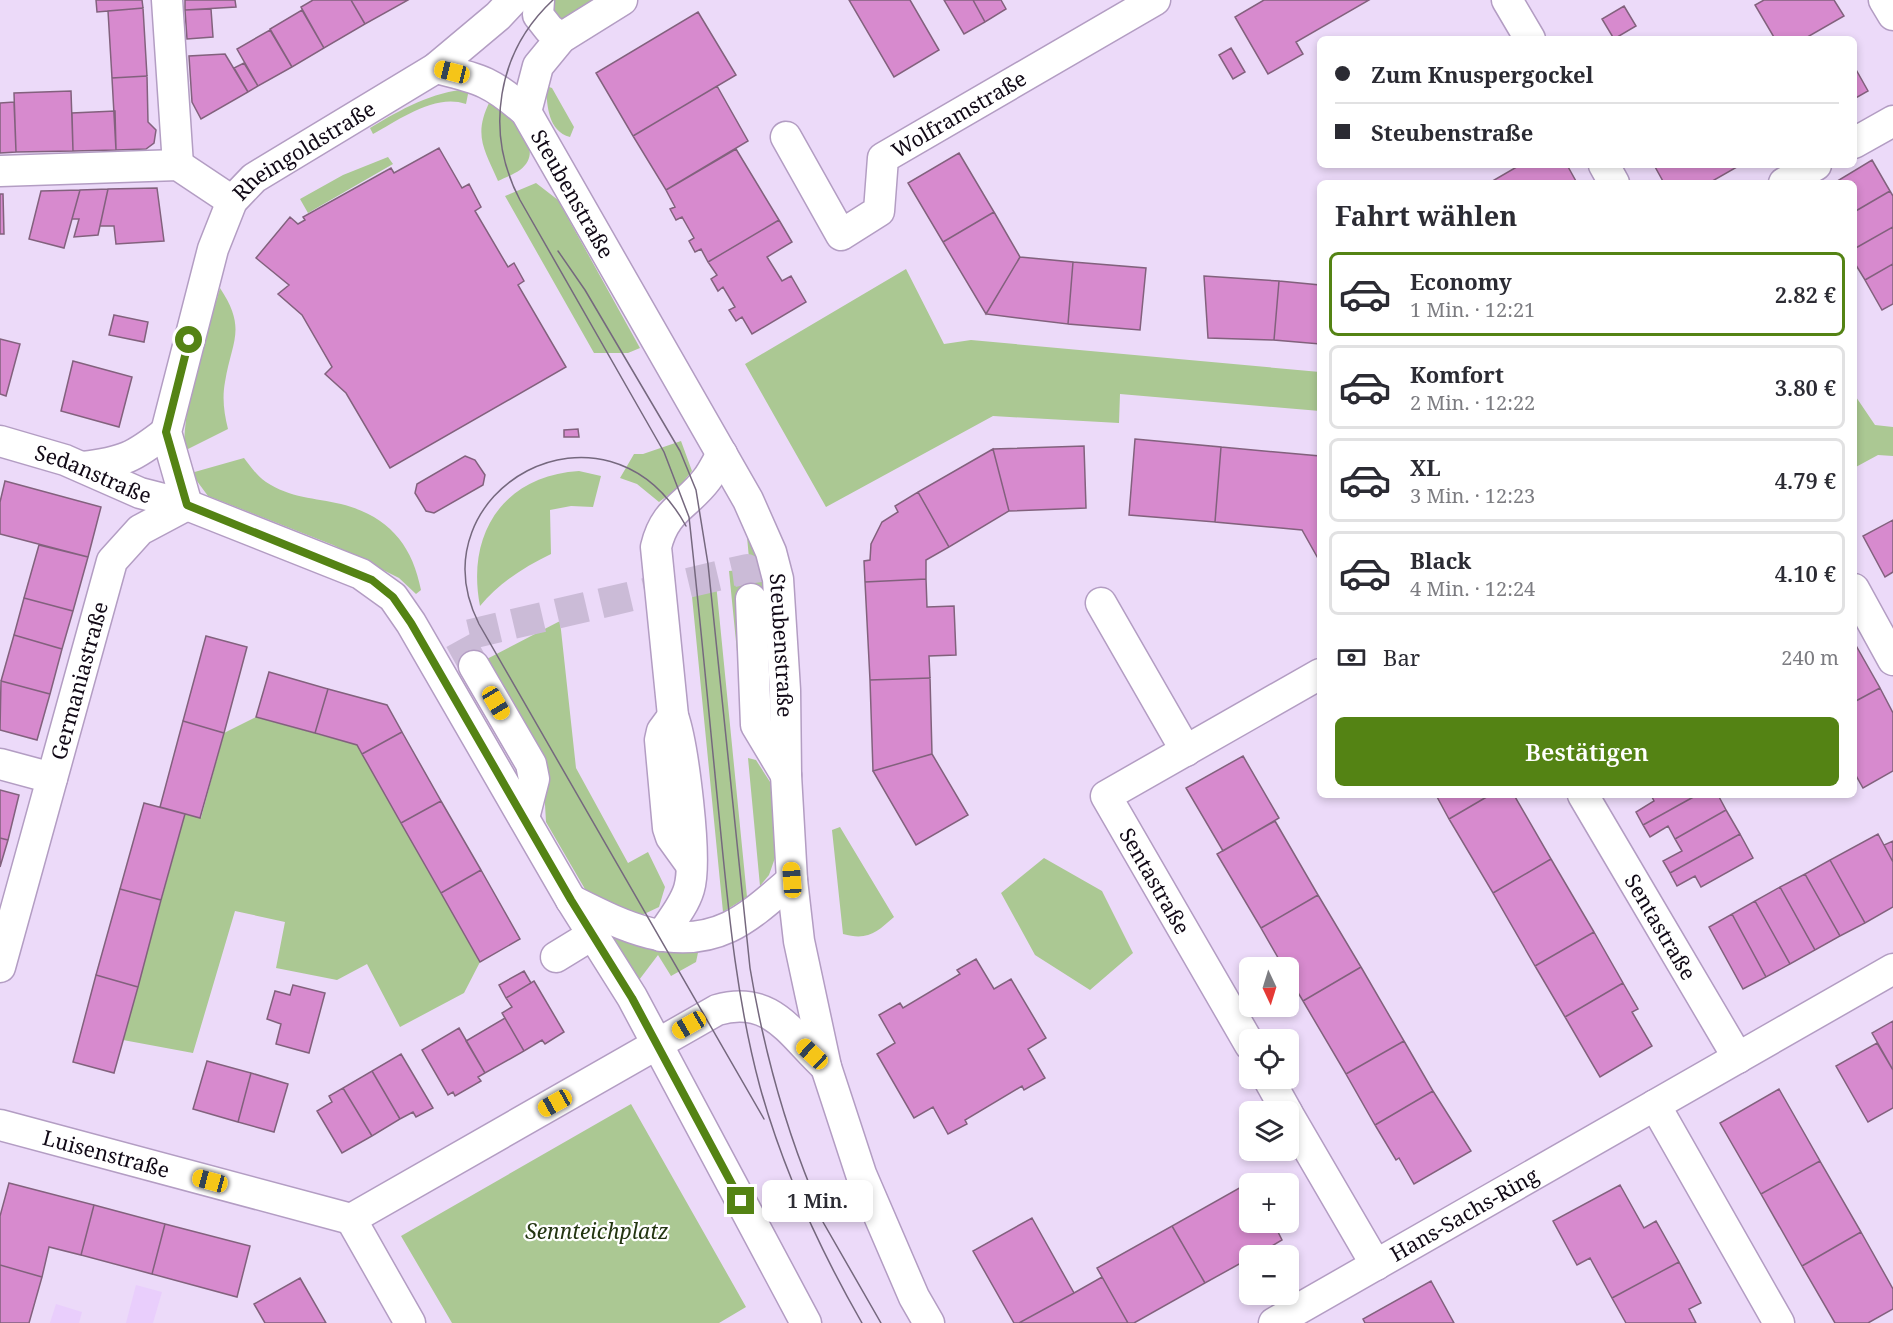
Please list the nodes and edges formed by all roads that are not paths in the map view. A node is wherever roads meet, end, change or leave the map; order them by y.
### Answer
1 (167, 0) edge
2 (513, 0) edge
3 (539, 0) edge
4 (622, 0) edge
5 (1155, 0) edge
6 (1507, 0) edge
7 (1884, 0) edge
8 (1893, 15) edge
9 (1528, 36) edge
10 (561, 38) junction
11 (436, 68) junction
12 (526, 112) junction
13 (1891, 127) edge
14 (786, 137) dead end
15 (1857, 142) edge
16 (178, 165) junction
17 (1811, 168) edge
18 (0, 171) edge
19 (1789, 180) edge
20 (232, 201) junction
21 (166, 432) junction
22 (0, 441) edge
23 (722, 454) junction
24 (83, 467) junction
25 (187, 505) junction
26 (1857, 594) edge
27 (751, 600) tunnel mouth
28 (1101, 603) dead end
29 (1893, 660) edge
30 (474, 666) tunnel mouth
31 (1317, 676) edge
32 (1186, 751) junction
33 (0, 764) edge
34 (786, 775) junction
35 (52, 778) junction
36 (1585, 798) edge
37 (524, 818) junction
38 (792, 880) junction
39 (571, 900) junction
40 (592, 935) junction
41 (661, 936) junction
42 (556, 957) dead end
43 (0, 967) edge
44 (1893, 969) edge
45 (1241, 1029) edge
46 (657, 1044) junction
47 (1738, 1058) junction
48 (826, 1067) junction
49 (1655, 1105) junction
50 (0, 1125) edge
51 (1299, 1132) edge
52 (351, 1219) junction
53 (1376, 1265) junction
54 (1284, 1320) edge
55 (803, 1322) edge
56 (410, 1323) edge
57 (928, 1323) edge
58 (1779, 1323) edge

1 - 16 street
2 - 11 street, Rheingoldstraße
3 - 10 street
4 - 10 street
5 - 14 street, Wolframstraße
6 - 9 street
7 - 8 street
10 - 12 street
11 - 12 street, Steubenstraße
11 - 20 street, Rheingoldstraße
12 - 23 street, Steubenstraße
13 - 15 street
16 - 18 street
16 - 20 street, Rheingoldstraße
17 - 19 street
20 - 21 street
21 - 24 street
21 - 25 street
22 - 24 street, Sedanstraße
23 - 34 street, Steubenstraße
23 - 41 street
24 - 25 street, Sedanstraße
25 - 35 street, Germaniastraße
25 - 37 street
26 - 29 street
27 - 34 street
28 - 32 street
30 - 37 street
31 - 32 street, Sentastraße
32 - 45 street, Sentastraße
33 - 35 street
34 - 38 street, Steubenstraße
35 - 43 street, Germaniastraße
36 - 47 street, Sentastraße
37 - 39 street
38 - 41 street
38 - 48 street, Steubenstraße
39 - 40 street
39 - 41 street
40 - 42 street
40 - 46 street
44 - 47 street, Hans-Sachs-Ring
46 - 48 street
46 - 52 street
46 - 55 street
47 - 49 street, Hans-Sachs-Ring
48 - 57 street, Steubenstraße
49 - 53 street, Hans-Sachs-Ring
49 - 58 street
50 - 52 street, Luisenstraße
51 - 53 street
52 - 56 street
53 - 54 street, Hans-Sachs-Ring

